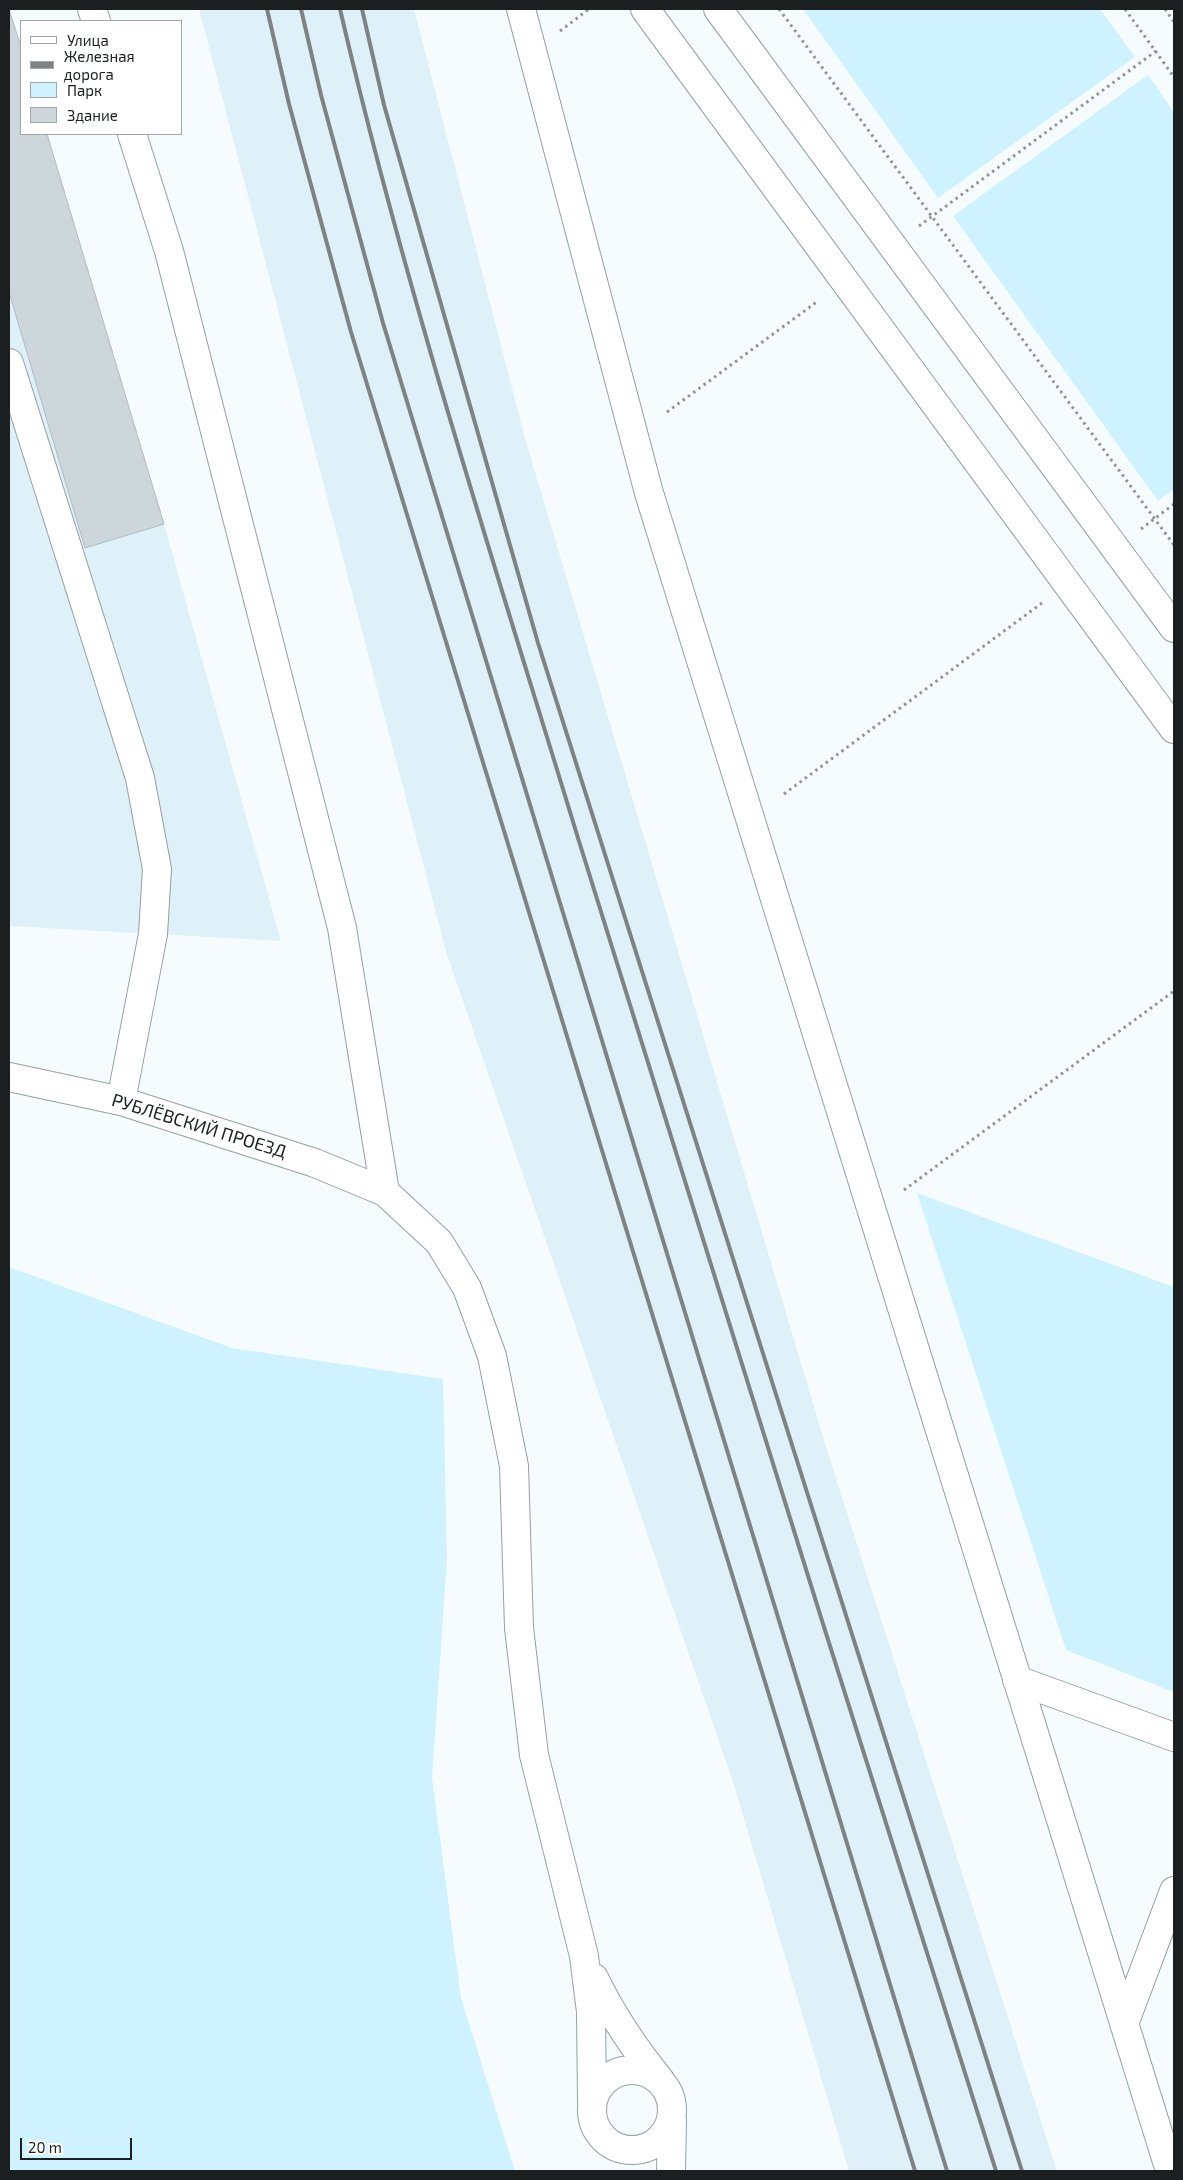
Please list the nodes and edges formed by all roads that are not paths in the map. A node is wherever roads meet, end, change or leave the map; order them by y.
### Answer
1 (521, 9) edge
2 (645, 9) edge
3 (718, 9) edge
4 (132, 135) edge
5 (9, 363) edge
6 (1174, 628) edge
7 (1174, 729) edge
8 (9, 1076) edge
9 (121, 1101) junction
10 (385, 1192) junction
11 (1017, 1680) junction
12 (1174, 1737) edge
13 (1174, 1891) edge
14 (584, 1956) junction
15 (1124, 2024) junction
16 (660, 2081) junction
17 (592, 2102) junction
18 (672, 2120) junction
19 (604, 2140) junction
20 (627, 2171) edge
21 (671, 2171) edge
22 (1170, 2171) edge

1 - 11 street
2 - 7 street
3 - 6 street
4 - 10 street
5 - 9 street
8 - 9 street, РУБЛЁВСКИЙ ПРОЕЗД
9 - 10 street, РУБЛЁВСКИЙ ПРОЕЗД
10 - 14 street
11 - 12 street
11 - 15 street
13 - 15 street
14 - 16 street
14 - 17 street
15 - 22 street
16 - 17 street
16 - 18 street
17 - 19 street
18 - 19 street
18 - 21 street
19 - 20 street

